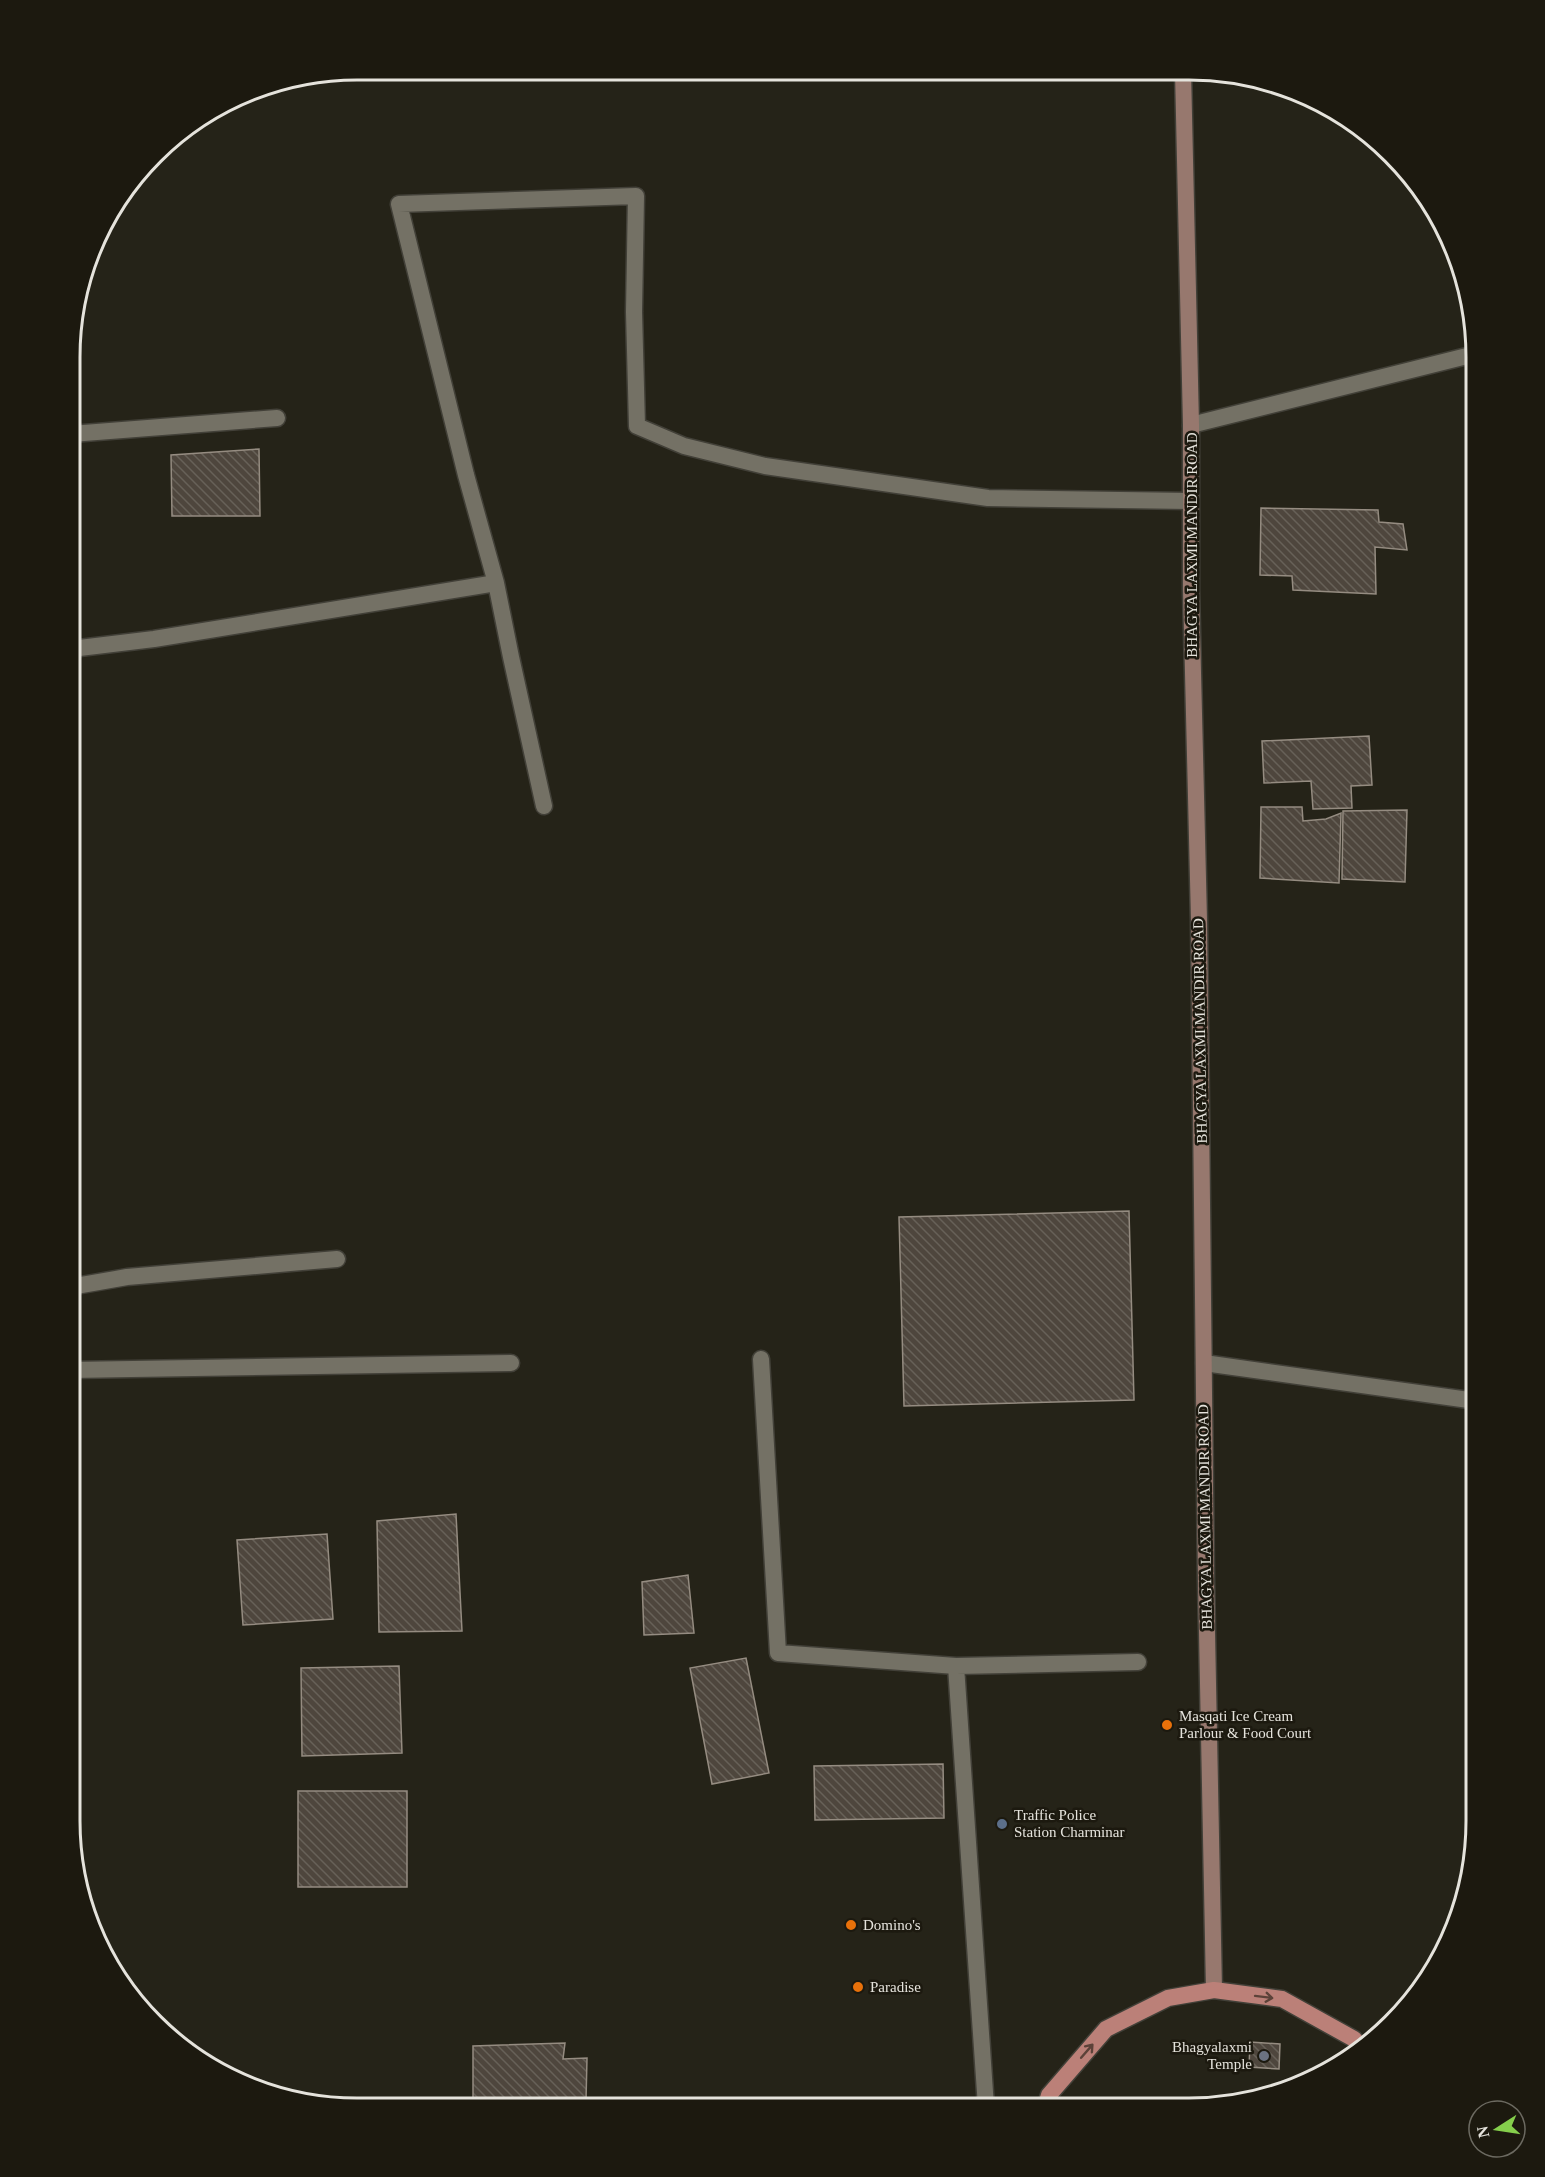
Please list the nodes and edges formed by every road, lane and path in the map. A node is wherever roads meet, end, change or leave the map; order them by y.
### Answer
1 (1183, 80) edge
2 (1466, 356) edge
3 (277, 418) dead end
4 (1191, 425) junction
5 (80, 433) edge
6 (1190, 501) junction
7 (496, 583) junction
8 (80, 648) edge
9 (544, 806) dead end
10 (337, 1259) dead end
11 (80, 1285) edge
12 (761, 1359) dead end
13 (511, 1363) dead end
14 (1204, 1363) junction
15 (80, 1370) edge
16 (1466, 1400) edge
17 (1138, 1662) dead end
18 (956, 1666) junction
19 (1214, 1990) junction
20 (1356, 2041) edge
21 (985, 2098) edge
22 (1050, 2098) edge

1 - 4 main road, BHAGYA LAXMI MANDIR ROAD
2 - 4 street
3 - 5 street
4 - 6 main road, BHAGYA LAXMI MANDIR ROAD
6 - 7 street
6 - 14 main road, BHAGYA LAXMI MANDIR ROAD
7 - 8 street
7 - 9 street
10 - 11 street
12 - 18 street
13 - 15 street
14 - 16 street
14 - 19 main road, BHAGYA LAXMI MANDIR ROAD
17 - 18 street
18 - 21 street
19 -> 20 main road
22 -> 19 main road

